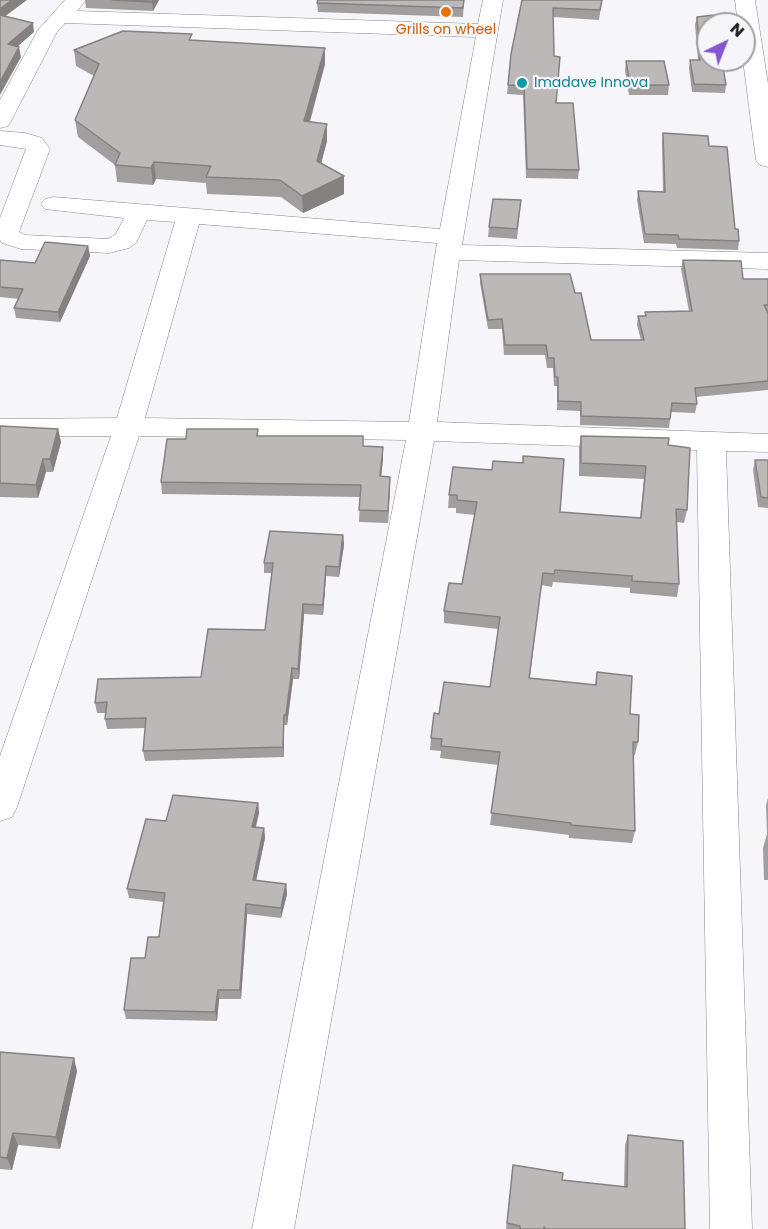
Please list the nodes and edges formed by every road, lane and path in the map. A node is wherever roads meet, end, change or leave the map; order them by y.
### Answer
1 (76, 0) edge
2 (493, 0) edge
3 (746, 6) edge
4 (768, 12) edge
5 (60, 17) junction
6 (487, 31) junction
7 (0, 121) edge
8 (765, 124) edge
9 (0, 138) edge
10 (768, 160) edge
11 (53, 204) dead end
12 (139, 211) junction
13 (189, 216) junction
14 (449, 245) junction
15 (768, 261) edge
16 (128, 427) junction
17 (0, 428) edge
18 (422, 431) junction
19 (711, 441) junction
20 (768, 443) edge
21 (0, 807) edge
22 (273, 1229) edge
23 (731, 1229) edge

1 - 5 street
2 - 6 street
3 - 4 street
3 - 8 street
5 - 6 street
5 - 7 street
6 - 14 street
8 - 10 street
9 - 12 street
11 - 12 street
12 - 13 street
13 - 14 street
13 - 16 street
14 - 15 street
14 - 18 street
16 - 17 street
16 - 18 street
16 - 21 street
18 - 19 street
18 - 22 street
19 - 20 street
19 - 23 street

